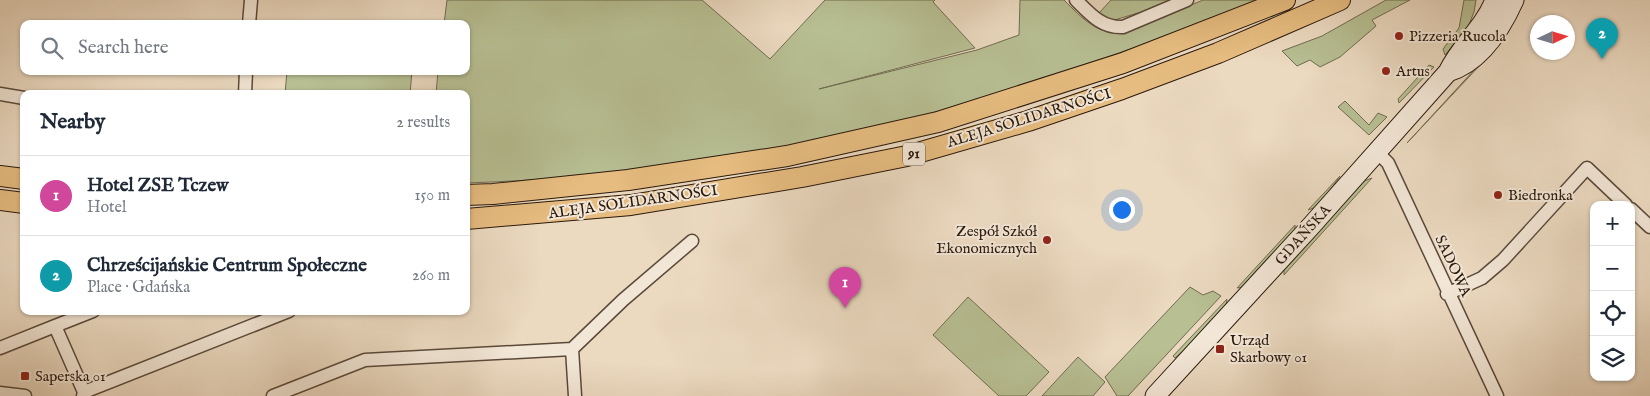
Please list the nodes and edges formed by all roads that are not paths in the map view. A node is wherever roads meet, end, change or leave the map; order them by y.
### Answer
1 (250, 0) edge
2 (1076, 0) edge
3 (1187, 0) edge
4 (1285, 0) edge
5 (1340, 0) edge
6 (1495, 0) edge
7 (1514, 0) edge
8 (249, 20) edge
9 (1448, 72) junction
10 (246, 75) edge
11 (245, 90) edge
12 (0, 94) edge
13 (20, 97) edge
14 (1377, 152) junction
15 (0, 176) edge
16 (20, 178) edge
17 (470, 195) edge
18 (0, 200) edge
19 (1622, 201) edge
20 (20, 202) edge
21 (1635, 213) edge
22 (470, 219) edge
23 (1650, 227) edge
24 (692, 241) dead end
25 (1448, 294) junction
26 (83, 315) edge
27 (279, 315) edge
28 (55, 326) junction
29 (0, 348) edge
30 (572, 349) junction
31 (0, 393) edge
32 (84, 394) edge
33 (25, 396) edge
34 (274, 396) edge
35 (575, 396) edge
36 (1155, 396) edge
37 (1497, 396) edge

1 - 8 street
2 - 3 street
4 - 17 main road, ALEJA SOLIDARNOŚCI / 91
5 - 22 main road, ALEJA SOLIDARNOŚCI / 91
6 - 9 street, GDAŃSKA
7 - 9 street, GDAŃSKA
9 - 14 street, GDAŃSKA
10 - 11 street
12 - 13 street
14 - 25 street, SADOWA
14 - 36 street, GDAŃSKA
15 - 16 main road
18 - 20 main road
19 - 25 street
21 - 23 street
24 - 30 street
25 - 37 street, SADOWA
26 - 28 street
27 - 32 street
28 - 29 street
28 - 32 street
30 - 34 street
30 - 35 street
31 - 33 street

